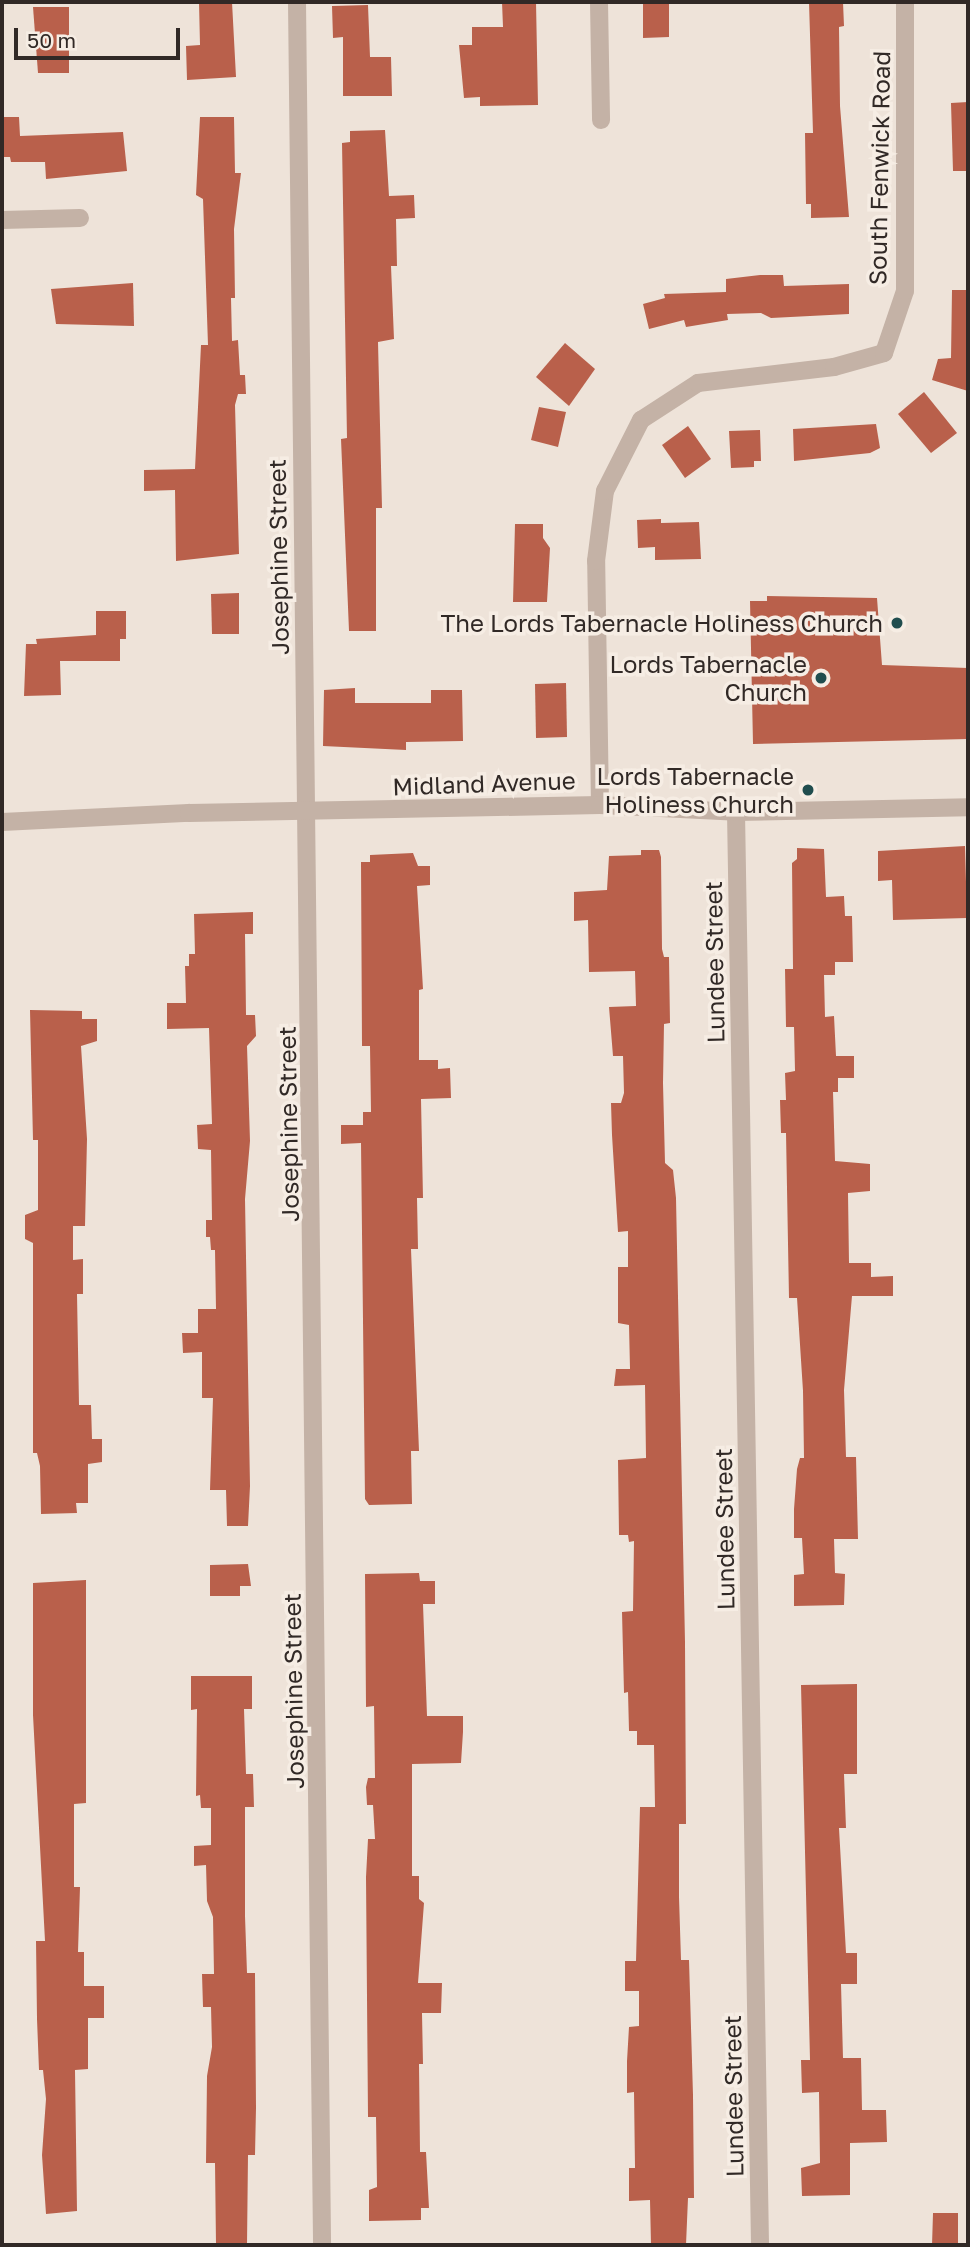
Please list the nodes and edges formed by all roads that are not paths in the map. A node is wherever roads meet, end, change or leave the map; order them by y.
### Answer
1 (297, 2) edge
2 (599, 2) edge
3 (905, 2) edge
4 (601, 120) dead end
5 (80, 218) dead end
6 (2, 220) edge
7 (600, 805) junction
8 (968, 807) edge
9 (309, 810) junction
10 (736, 812) junction
11 (2, 822) edge
12 (322, 2245) edge
13 (760, 2245) edge

1 - 9 street, Josephine Street
2 - 4 street
3 - 7 street, South Fenwick Road
5 - 6 street
7 - 9 street, Midland Avenue
7 - 10 street, Midland Avenue
8 - 10 street, Midland Avenue
9 - 11 street, Midland Avenue
9 - 12 street, Josephine Street
10 - 13 street, Lundee Street

